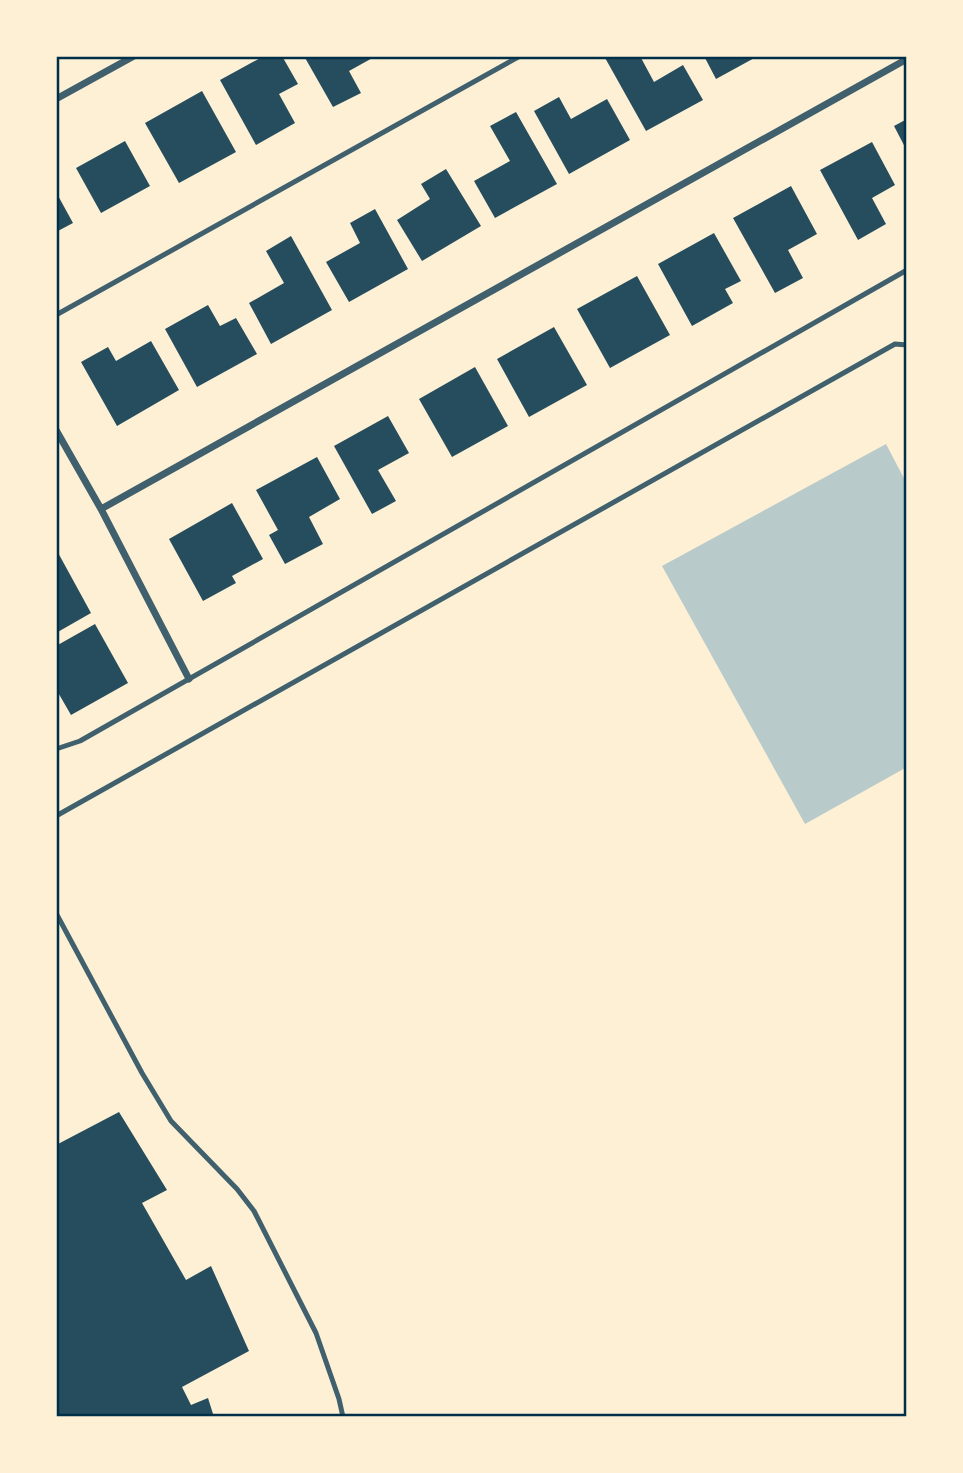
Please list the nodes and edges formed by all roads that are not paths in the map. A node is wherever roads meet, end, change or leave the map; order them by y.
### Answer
1 (134, 56) edge
2 (520, 56) edge
3 (907, 59) edge
4 (56, 99) edge
5 (907, 270) edge
6 (56, 316) edge
7 (907, 345) edge
8 (56, 430) edge
9 (101, 509) junction
10 (189, 679) junction
11 (56, 749) edge
12 (56, 816) edge
13 (56, 913) edge
14 (343, 1417) edge

1 - 4 street
2 - 6 lane
3 - 9 street
5 - 10 lane
7 - 12 lane
8 - 9 street
9 - 10 street
10 - 11 lane
13 - 14 lane

